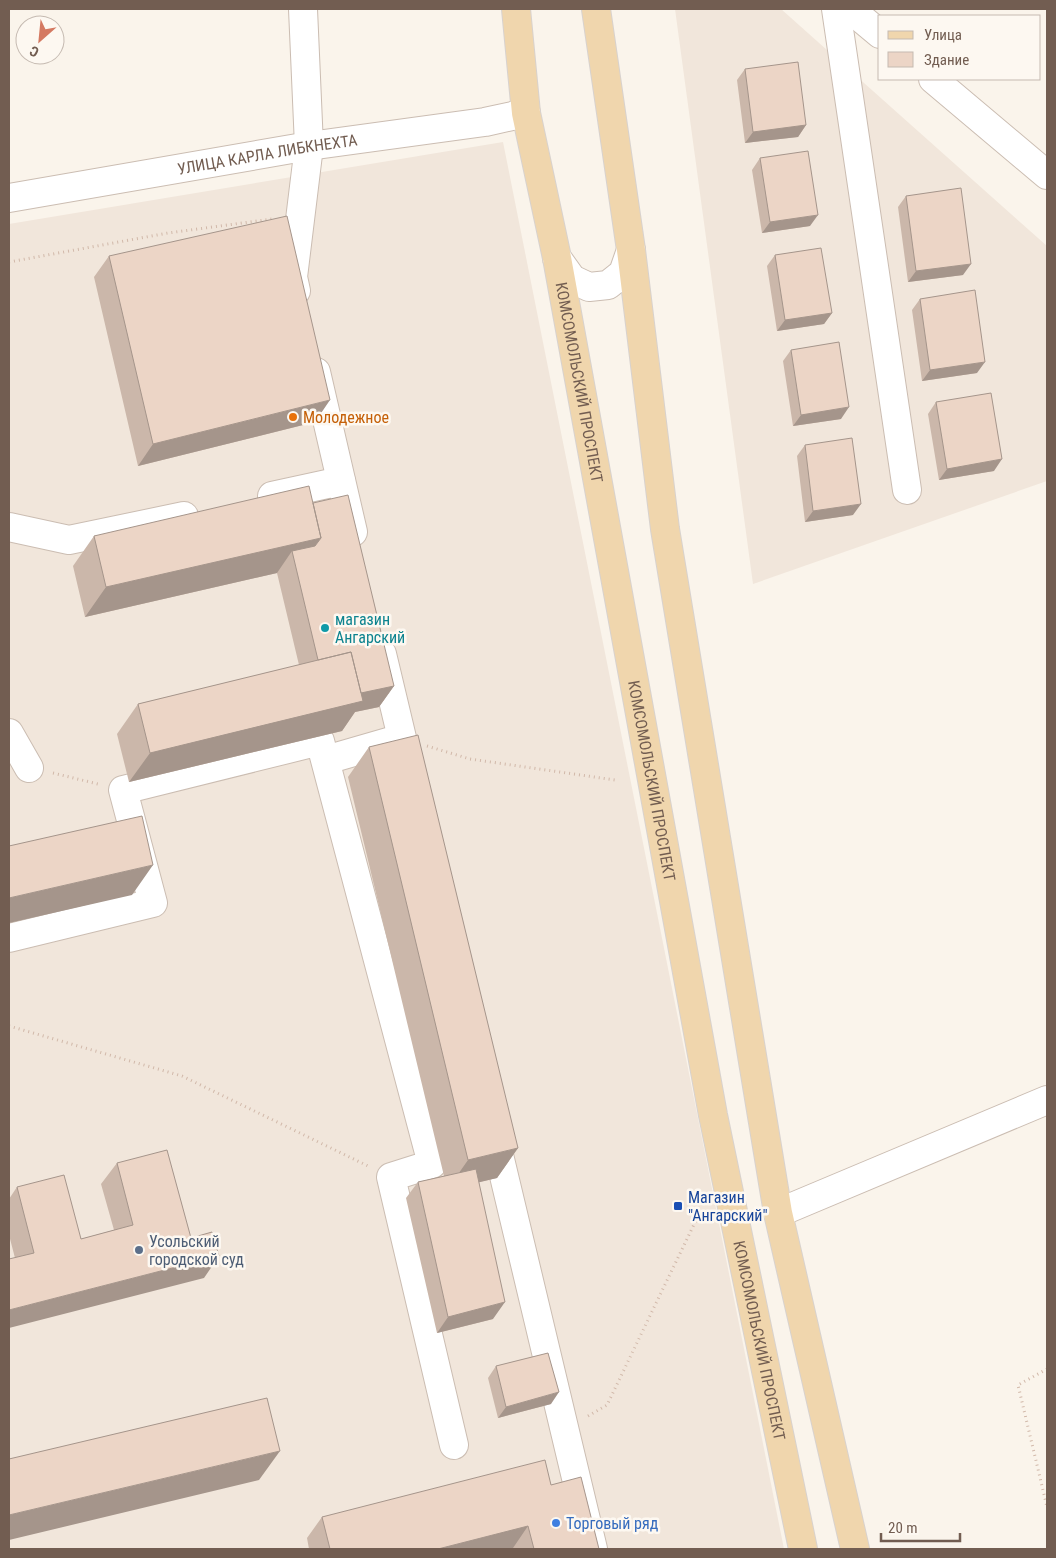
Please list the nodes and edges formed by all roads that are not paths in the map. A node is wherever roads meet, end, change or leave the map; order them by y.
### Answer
1 (303, 9) edge
2 (516, 9) edge
3 (596, 9) edge
4 (836, 9) edge
5 (850, 9) edge
6 (878, 32) edge
7 (934, 80) edge
8 (526, 113) junction
9 (309, 146) junction
10 (1047, 175) edge
11 (9, 198) edge
12 (632, 250) junction
13 (557, 258) junction
14 (302, 316) edge
15 (309, 345) edge
16 (342, 481) junction
17 (907, 490) dead end
18 (244, 502) edge
19 (205, 511) edge
20 (9, 527) edge
21 (359, 557) edge
22 (377, 633) edge
23 (9, 733) edge
24 (402, 738) junction
25 (326, 760) junction
26 (409, 767) edge
27 (29, 768) road end
28 (9, 938) edge
29 (1047, 1100) edge
30 (490, 1113) edge
31 (778, 1213) junction
32 (454, 1445) dead end
33 (593, 1549) edge
34 (803, 1549) edge
35 (855, 1549) edge

1 - 9 street
2 - 8 main road, КОМСОМОЛЬСКИЙ ПРОСПЕКТ
3 - 12 main road
4 - 17 street
5 - 6 street
7 - 10 street
8 - 9 street, УЛИЦА КАРЛА ЛИБКНЕХТА
8 - 13 main road, КОМСОМОЛЬСКИЙ ПРОСПЕКТ
9 - 11 street, УЛИЦА КАРЛА ЛИБКНЕХТА
9 - 14 street
12 - 13 street
12 - 31 main road
13 - 34 main road, КОМСОМОЛЬСКИЙ ПРОСПЕКТ
15 - 16 street
16 - 18 street
16 - 21 street
19 - 20 street
22 - 24 street
23 - 27 street
24 - 25 street
24 - 26 street
25 - 28 street
25 - 32 street
29 - 31 street
30 - 33 street
31 - 35 main road

